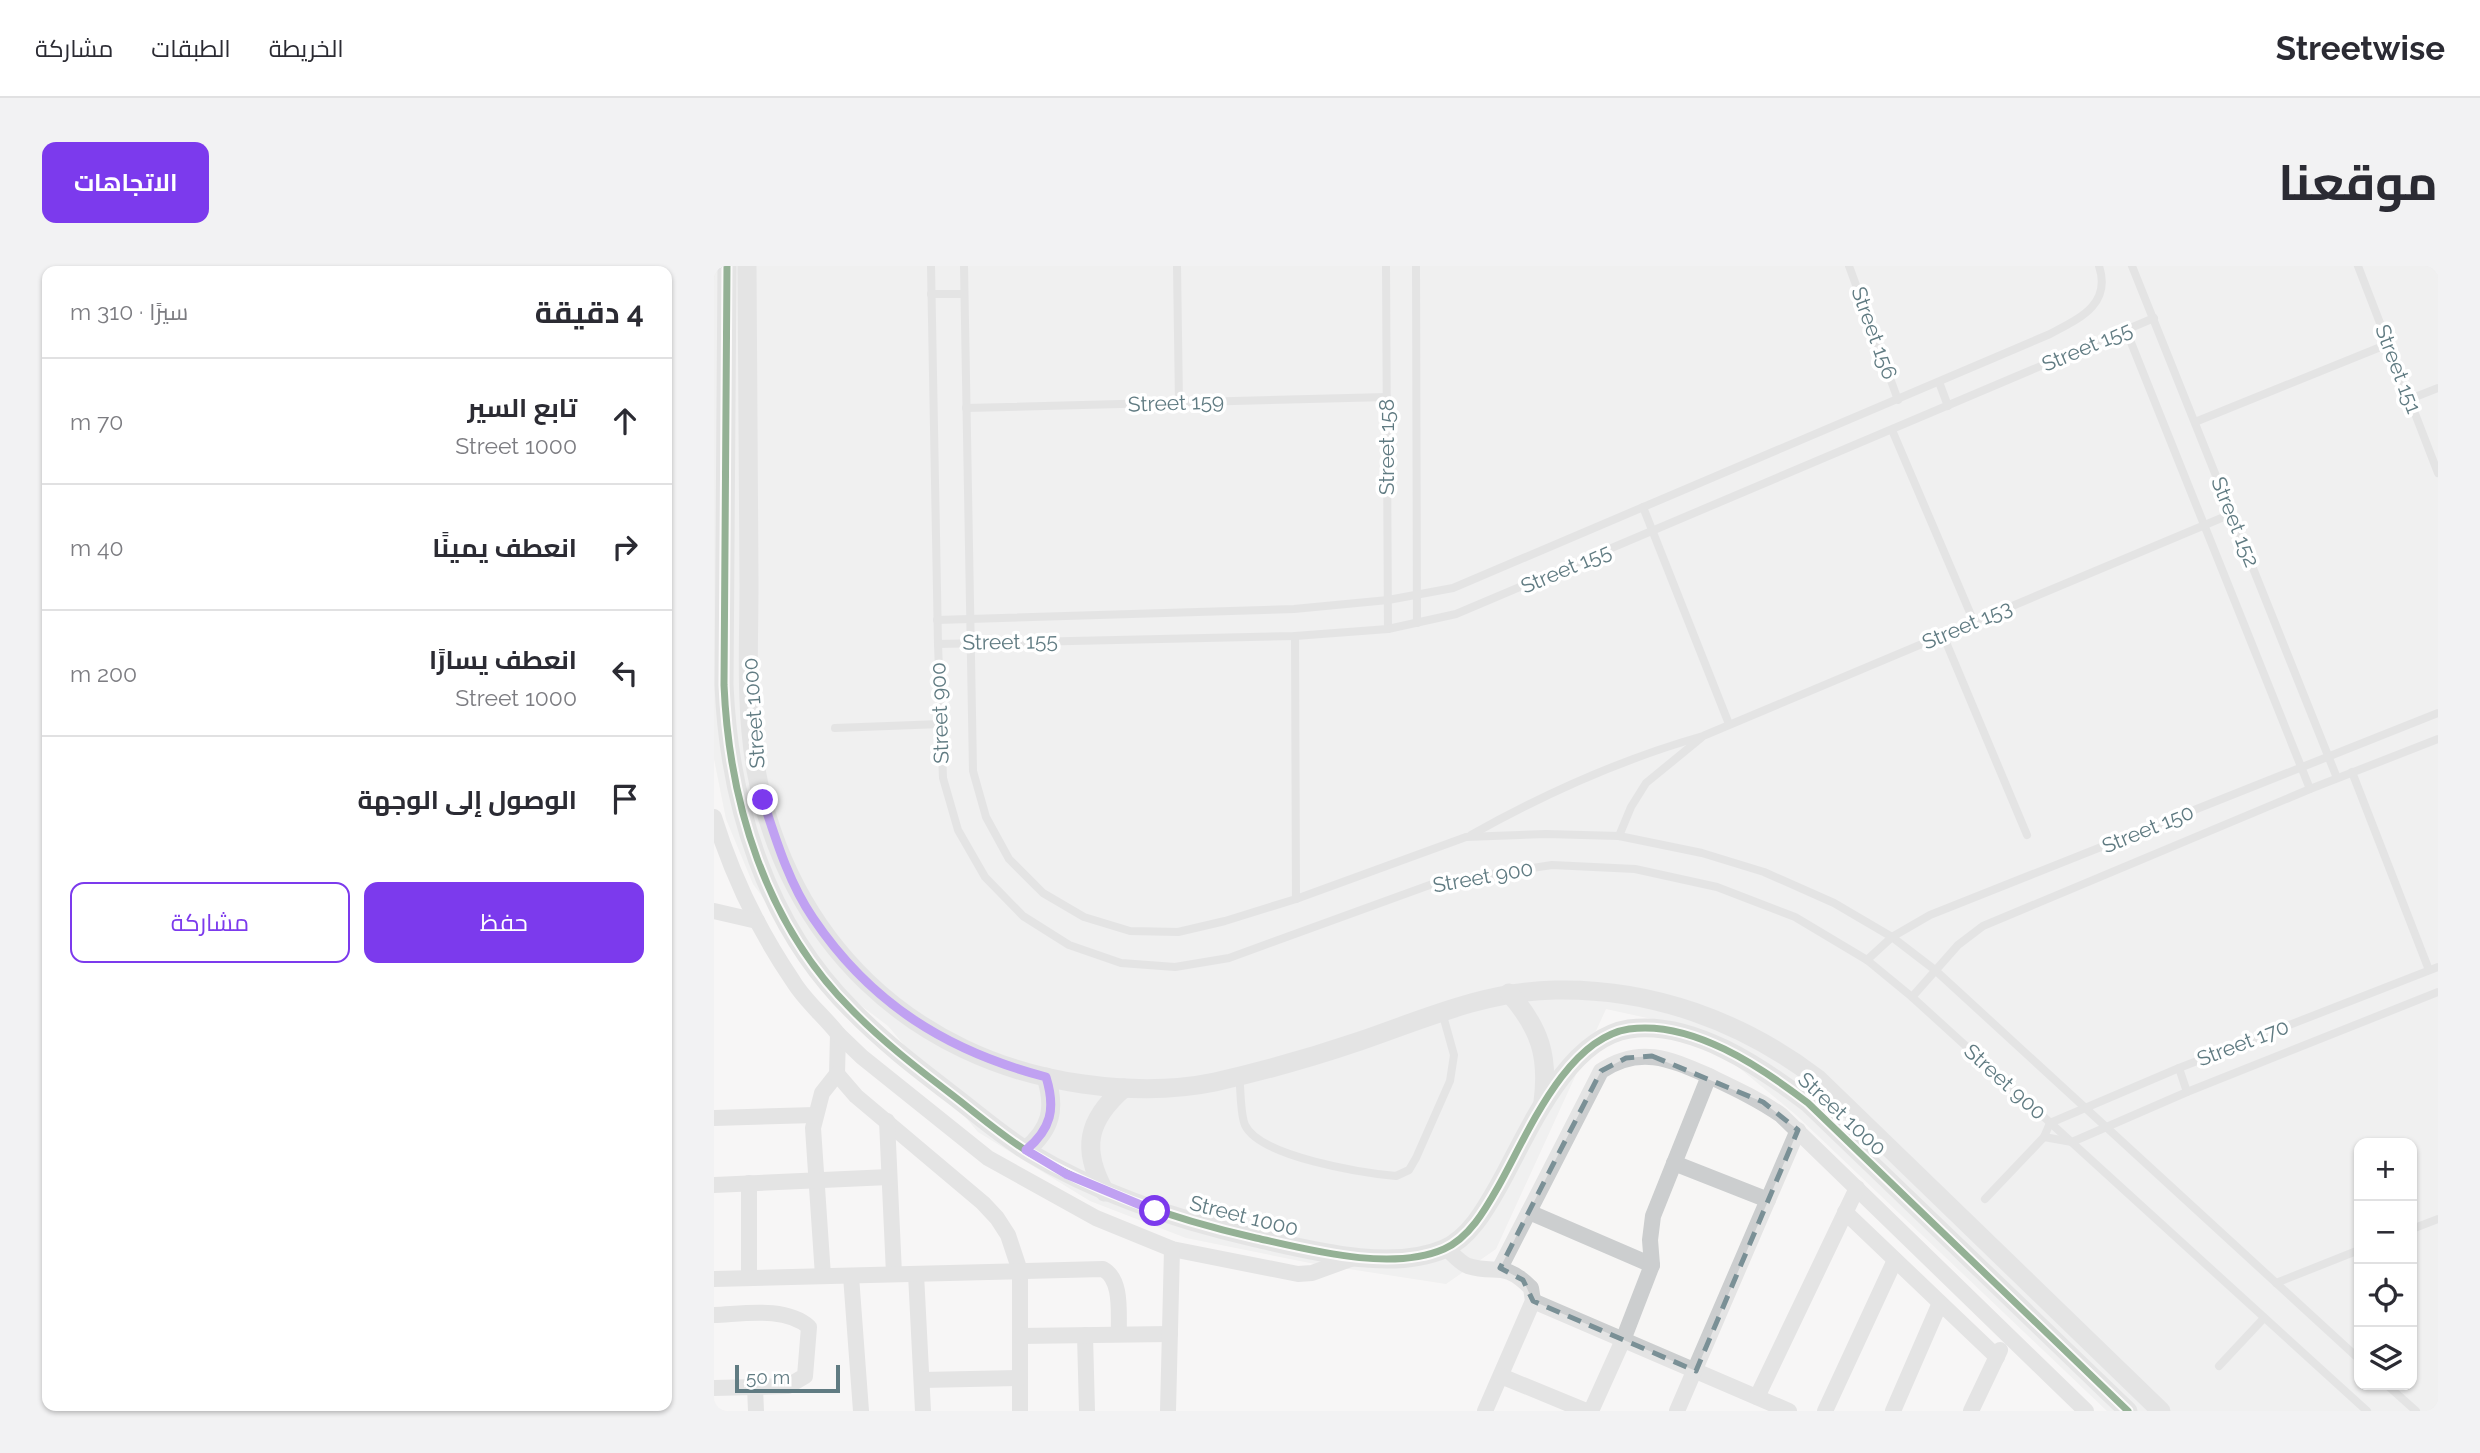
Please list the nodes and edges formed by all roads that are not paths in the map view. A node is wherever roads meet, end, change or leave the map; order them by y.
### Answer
1 (727, 266) edge
2 (747, 266) edge
3 (931, 266) edge
4 (964, 266) edge
5 (1177, 266) edge
6 (1386, 266) edge
7 (1416, 266) edge
8 (1849, 266) edge
9 (2099, 266) edge
10 (2132, 266) edge
11 (2358, 266) edge
12 (931, 294) junction
13 (964, 295) junction
14 (2154, 318) junction
15 (2126, 330) junction
16 (2388, 344) junction
17 (1939, 382) junction
18 (2438, 388) edge
19 (1387, 397) junction
20 (2410, 399) junction
21 (1898, 400) junction
22 (1179, 403) junction
23 (1948, 406) junction
24 (966, 408) junction
25 (2195, 422) junction
26 (1892, 430) junction
27 (2438, 473) edge
28 (1643, 508) junction
29 (2231, 514) junction
30 (2205, 525) junction
31 (1653, 532) junction
32 (1418, 595) junction
33 (1388, 600) junction
34 (970, 619) junction
35 (937, 620) junction
36 (1974, 622) junction
37 (1418, 623) junction
38 (1388, 629) junction
39 (1943, 635) junction
40 (1295, 636) junction
41 (970, 643) junction
42 (937, 644) junction
43 (2438, 713) edge
44 (941, 724) junction
45 (1730, 724) junction
46 (835, 728) dead end
47 (1703, 736) junction
48 (2438, 739) edge
49 (2329, 757) junction
50 (2301, 768) junction
51 (2352, 772) junction
52 (2337, 778) junction
53 (2310, 789) junction
54 (714, 817) edge
55 (2027, 835) dead end
56 (1619, 836) junction
57 (1466, 837) junction
58 (1296, 899) junction
59 (714, 911) edge
60 (752, 920) junction
61 (714, 925) edge
62 (1892, 937) junction
63 (1867, 960) junction
64 (2433, 968) edge
65 (1935, 970) junction
66 (2438, 992) edge
67 (1509, 993) junction
68 (1912, 997) junction
69 (1442, 1012) junction
70 (838, 1034) junction
71 (2179, 1068) junction
72 (837, 1074) junction
73 (1239, 1075) junction
74 (1709, 1076) junction
75 (1046, 1077) junction
76 (1124, 1088) junction
77 (2188, 1092) junction
78 (1543, 1104) junction
79 (2085, 1107) junction
80 (815, 1115) junction
81 (714, 1118) edge
82 (887, 1121) junction
83 (2050, 1123) junction
84 (2106, 1127) junction
85 (1798, 1130) junction
86 (2045, 1137) junction
87 (2071, 1142) junction
88 (1026, 1150) junction
89 (1674, 1163) junction
90 (889, 1177) junction
91 (816, 1180) junction
92 (749, 1183) junction
93 (714, 1185) edge
94 (1857, 1188) junction
95 (1105, 1192) junction
96 (1985, 1199) dead end
97 (1768, 1200) junction
98 (1528, 1212) junction
99 (1845, 1212) junction
100 (2438, 1219) edge
101 (2417, 1227) edge
102 (1446, 1248) junction
103 (1172, 1249) junction
104 (2354, 1252) edge
105 (1358, 1257) junction
106 (1895, 1260) junction
107 (1652, 1265) junction
108 (1500, 1268) junction
109 (1020, 1271) junction
110 (894, 1274) junction
111 (916, 1274) junction
112 (823, 1276) junction
113 (851, 1276) junction
114 (749, 1278) junction
115 (714, 1279) edge
116 (2276, 1283) junction
117 (1533, 1301) junction
118 (1940, 1303) junction
119 (714, 1315) edge
120 (2264, 1318) junction
121 (1119, 1334) junction
122 (1170, 1334) junction
123 (1085, 1335) junction
124 (2007, 1335) junction
125 (1020, 1336) junction
126 (1623, 1340) junction
127 (2354, 1354) edge
128 (1997, 1357) junction
129 (2219, 1366) dead end
130 (1696, 1371) junction
131 (1501, 1377) junction
132 (1020, 1378) junction
133 (922, 1380) junction
134 (755, 1387) junction
135 (714, 1388) edge
136 (2393, 1390) edge
137 (1757, 1397) junction
138 (2080, 1409) edge
139 (756, 1411) edge
140 (861, 1411) edge
141 (923, 1411) edge
142 (1020, 1411) edge
143 (1087, 1411) edge
144 (1168, 1411) edge
145 (1485, 1411) edge
146 (1588, 1411) edge
147 (1677, 1411) edge
148 (1787, 1411) edge
149 (1825, 1411) edge
150 (1893, 1411) edge
151 (1971, 1411) edge
152 (2127, 1411) edge
153 (2161, 1411) edge
154 (2367, 1411) edge
155 (2416, 1411) edge

1 - 88 street, Street 1000
2 - 75 street, Street 1000
3 - 12 lane, Street 900
4 - 13 lane, Street 900
5 - 22 lane
6 - 19 lane, Street 158
7 - 32 lane, Street 158
8 - 21 lane, Street 156
9 - 17 lane, Street 155
10 - 14 lane, Street 152
11 - 16 lane, Street 151
12 - 13 lane
12 - 35 lane, Street 900
13 - 24 lane, Street 900
14 - 15 lane, Street 155
14 - 25 lane, Street 152
15 - 23 lane, Street 155
15 - 30 lane, Street 152
16 - 20 lane, Street 151
16 - 25 lane
17 - 21 lane, Street 155
17 - 23 lane
18 - 20 lane
19 - 22 lane, Street 159
19 - 33 lane, Street 158
20 - 27 lane, Street 151
21 - 28 lane, Street 155
22 - 24 lane, Street 159
23 - 26 lane, Street 155
24 - 34 lane, Street 900
25 - 29 lane, Street 152
26 - 31 lane, Street 155
26 - 36 lane
28 - 31 lane
28 - 32 lane, Street 155
29 - 30 lane, Street 153
29 - 49 lane, Street 152
30 - 36 lane, Street 153
30 - 50 lane, Street 152
31 - 37 lane, Street 155
31 - 45 lane
32 - 33 lane, Street 155
32 - 37 lane, Street 158
33 - 34 lane, Street 155
33 - 38 lane, Street 158
34 - 35 lane, Street 155
34 - 41 lane, Street 900
35 - 42 lane, Street 900
36 - 39 lane, Street 153
37 - 38 lane, Street 155
38 - 40 lane, Street 155
39 - 45 lane, Street 153
39 - 55 lane
40 - 41 lane, Street 155
40 - 58 lane
41 - 42 lane, Street 155
41 - 58 lane, Street 900
42 - 44 lane, Street 900
43 - 49 lane, Street 150
44 - 46 lane
44 - 63 lane, Street 900
45 - 47 lane, Street 153
47 - 56 lane
47 - 57 lane
48 - 51 lane, Street 150
49 - 50 lane, Street 150
49 - 52 lane, Street 152
50 - 53 lane, Street 152
50 - 62 lane, Street 150
51 - 52 lane, Street 150
51 - 64 lane
52 - 53 lane, Street 150
53 - 65 lane, Street 150
54 - 60 street
56 - 57 lane, Street 900
56 - 62 lane, Street 900
57 - 58 lane, Street 900
59 - 60 street
60 - 61 street
60 - 70 street
62 - 63 lane, Street 150
62 - 65 lane, Street 900
63 - 68 lane, Street 900
64 - 71 lane, Street 170
65 - 68 lane, Street 150
65 - 79 lane, Street 900
66 - 77 lane, Street 170
67 - 69 street, Street 1000
67 - 78 street
67 - 153 street, Street 1000
68 - 83 lane, Street 900
69 - 73 street, Street 1000
69 - 73 lane
70 - 72 street
70 - 103 street
71 - 77 lane
71 - 79 lane, Street 170
72 - 80 street
72 - 82 street
73 - 76 street, Street 1000
74 - 85 street
74 - 89 street
74 - 98 street
75 - 76 street, Street 1000
75 - 88 street
76 - 95 street
77 - 84 lane, Street 170
78 - 102 street, Street 1000
78 - 152 street, Street 1000
79 - 83 lane, Street 170
79 - 84 lane, Street 900
80 - 81 street
80 - 91 street
82 - 90 street
82 - 109 street
83 - 86 lane
83 - 87 lane, Street 900
84 - 87 lane, Street 170
84 - 116 lane, Street 900
85 - 94 street
85 - 97 street
86 - 87 lane
86 - 96 lane
87 - 120 lane, Street 900
88 - 95 street, Street 1000
89 - 97 street
89 - 107 street
90 - 91 street
90 - 110 street
91 - 92 street
91 - 112 street
92 - 93 street
92 - 114 street
94 - 99 street
94 - 124 street
95 - 105 street, Street 1000
97 - 130 street
98 - 107 street
98 - 108 street
99 - 106 street
99 - 137 street
100 - 101 lane
102 - 105 street, Street 1000
102 - 108 street
103 - 105 street
103 - 122 street
104 - 116 lane
106 - 118 street
106 - 149 street
107 - 126 street
108 - 117 street
109 - 111 street
109 - 121 street
109 - 125 street
110 - 111 street
110 - 113 street
111 - 133 street
112 - 113 street
112 - 114 street
113 - 140 street
114 - 115 street
116 - 127 lane, Street 900
117 - 126 street
117 - 131 street
118 - 128 street
118 - 150 street
119 - 134 street
120 - 129 lane
120 - 154 lane, Street 900
121 - 122 street
121 - 123 street
122 - 144 street
123 - 125 street
123 - 143 street
124 - 128 street
124 - 138 street
125 - 132 street
126 - 130 street
126 - 146 street
128 - 151 street
130 - 137 street
130 - 147 street
131 - 145 street
131 - 146 street
132 - 133 street
132 - 142 street
133 - 141 street
134 - 135 street
134 - 139 street
136 - 155 lane
137 - 148 street

